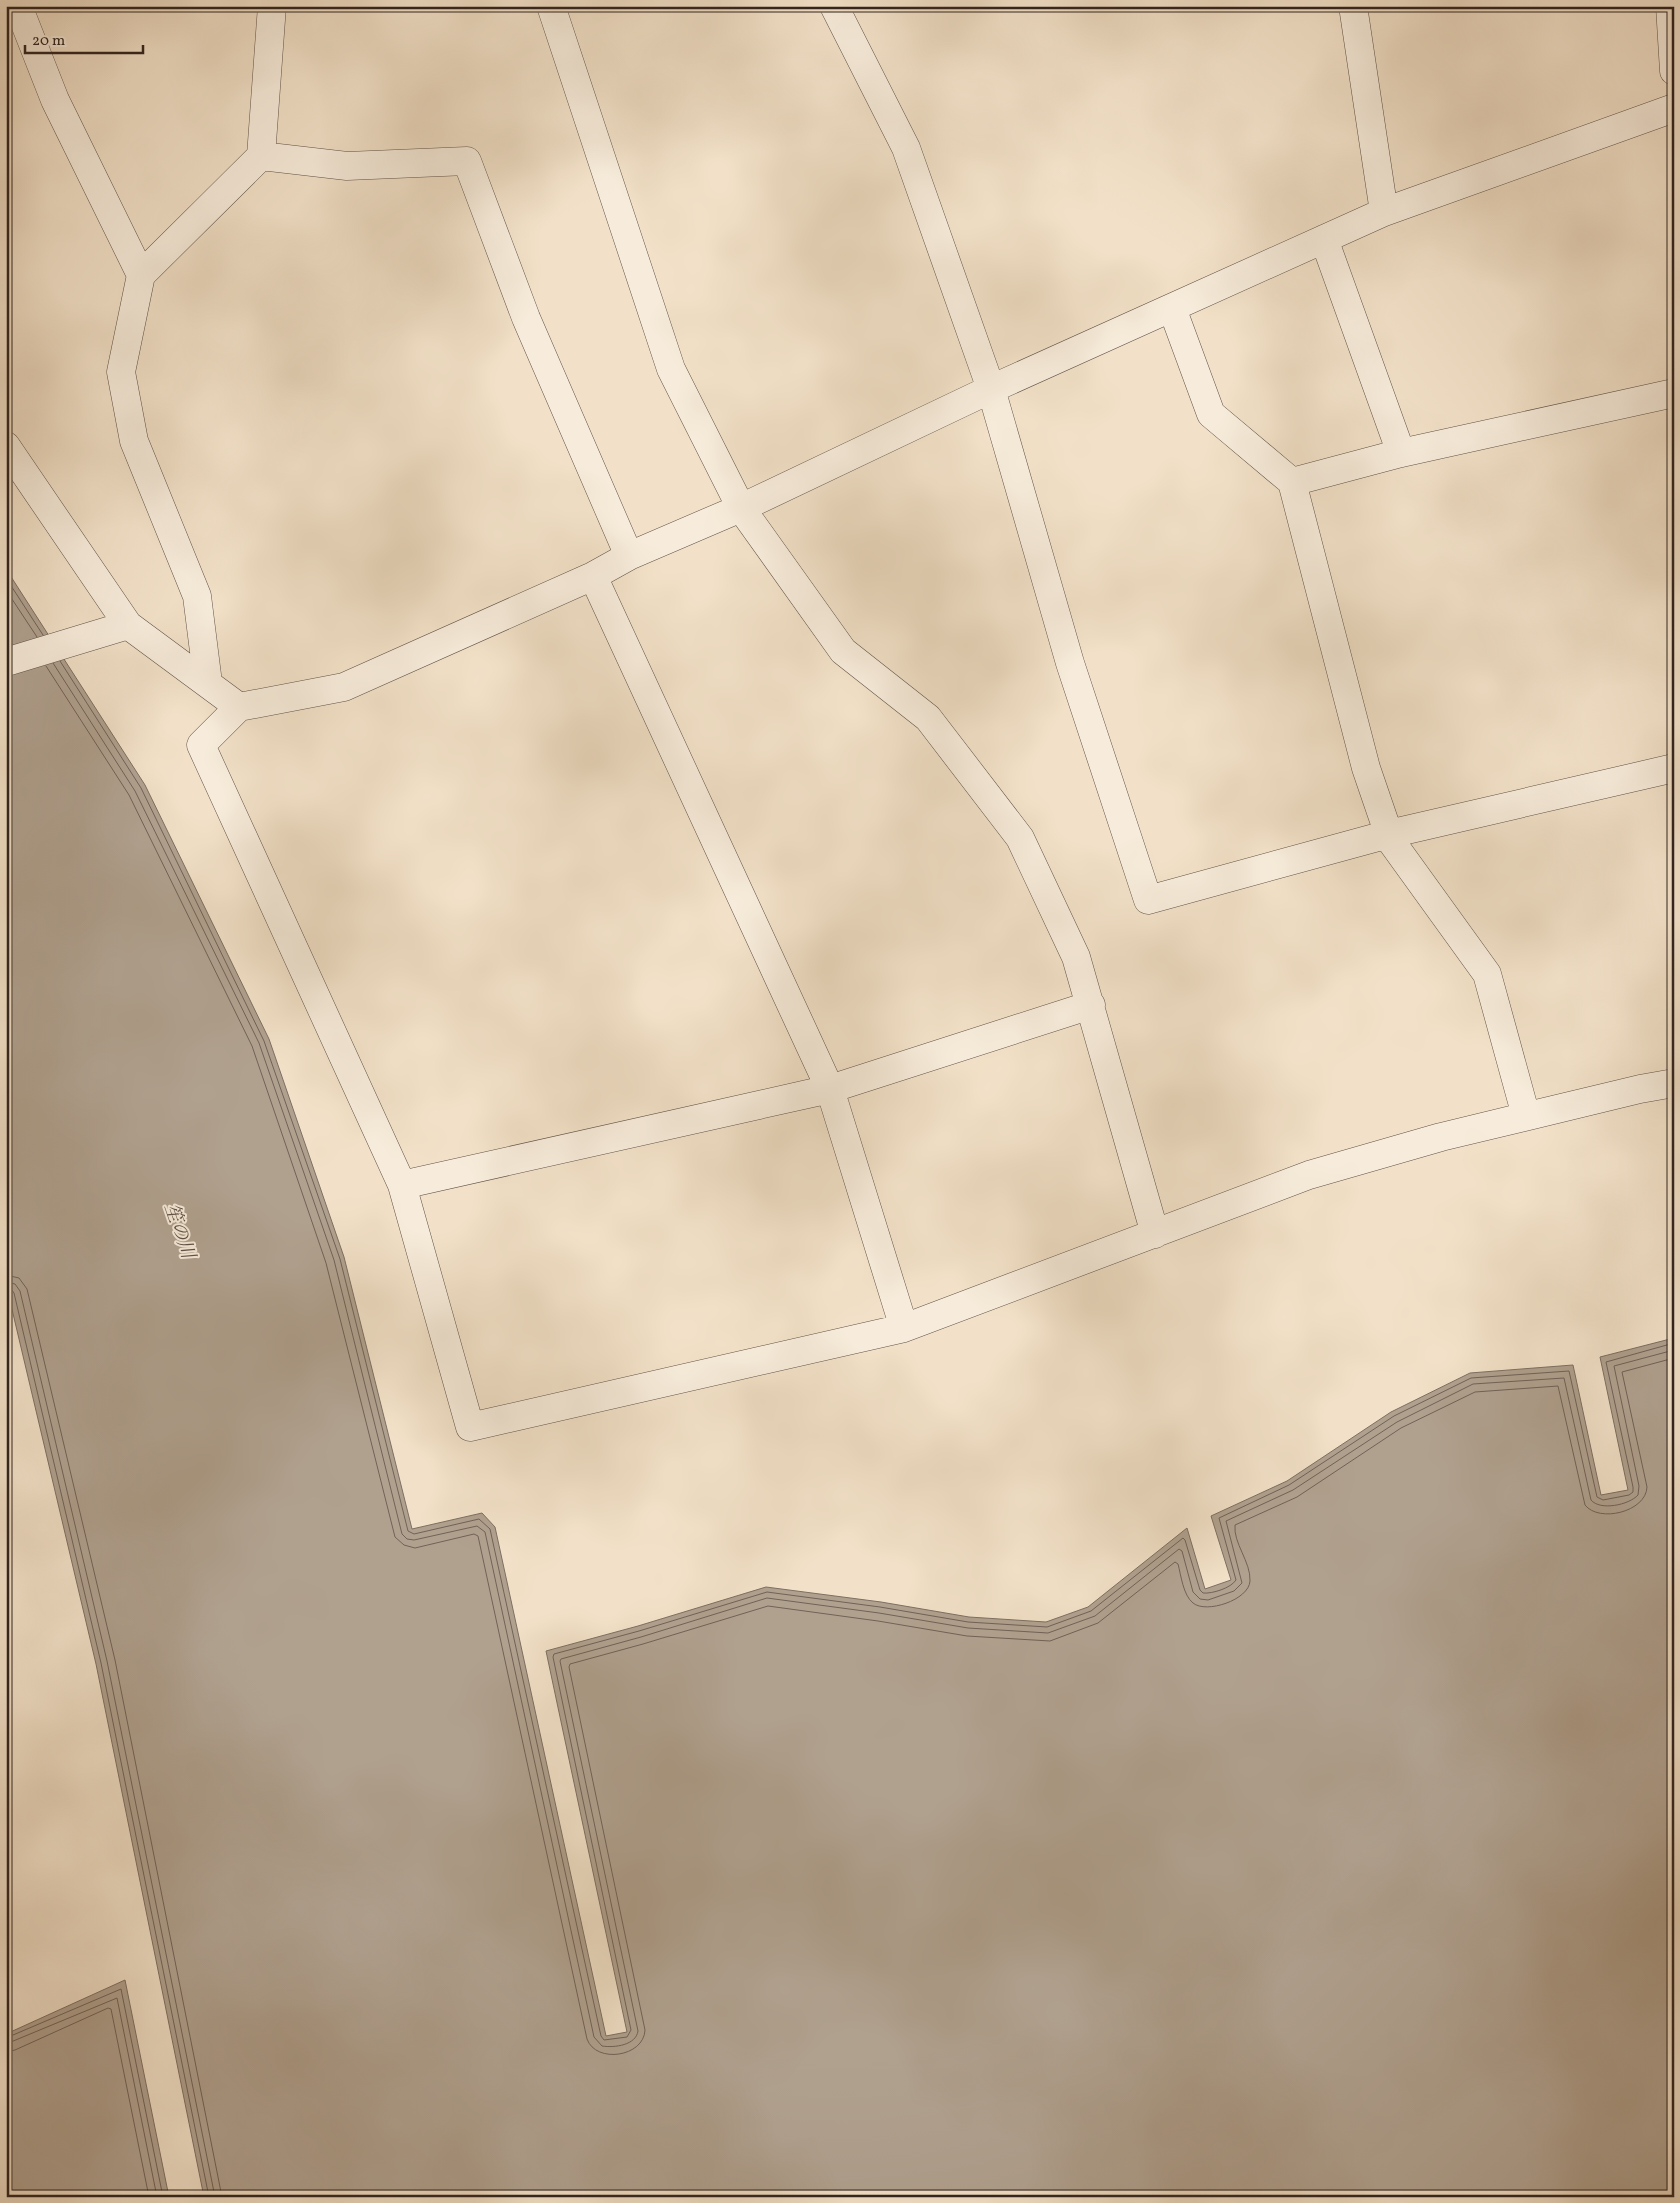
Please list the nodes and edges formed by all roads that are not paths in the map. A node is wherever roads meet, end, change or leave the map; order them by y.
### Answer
1 (18, 6) edge
2 (272, 6) edge
3 (551, 6) edge
4 (834, 6) edge
5 (1353, 6) edge
6 (1670, 6) edge
7 (1674, 71) edge
8 (1674, 108) edge
9 (261, 156) junction
10 (1384, 212) junction
11 (1324, 239) junction
12 (141, 275) junction
13 (1172, 308) junction
14 (991, 389) junction
15 (1674, 393) edge
16 (6, 446) edge
17 (1401, 453) junction
18 (1292, 482) junction
19 (740, 508) junction
20 (630, 556) junction
21 (593, 576) junction
22 (128, 625) junction
23 (6, 662) edge
24 (208, 683) junction
25 (239, 707) junction
26 (1674, 768) edge
27 (1389, 834) junction
28 (1091, 1005) junction
29 (1674, 1083) edge
30 (830, 1089) junction
31 (1526, 1116) junction
32 (402, 1185) junction
33 (1155, 1234) junction
34 (904, 1328) junction

1 - 12 street
2 - 9 street
3 - 19 street
4 - 14 street
5 - 10 street
6 - 7 street
8 - 10 street
9 - 12 street
9 - 20 street
10 - 11 street
11 - 13 street
11 - 17 street
12 - 24 street
13 - 14 street
13 - 18 street
14 - 19 street
14 - 27 street
15 - 17 street
16 - 22 street
17 - 18 street
18 - 27 street
19 - 20 street
19 - 28 street
20 - 21 street
21 - 25 street
21 - 30 street
22 - 23 street
22 - 24 street
24 - 25 street
25 - 32 street
26 - 27 street
27 - 31 street
28 - 30 street
28 - 33 street
29 - 31 street
30 - 32 street
30 - 34 street
31 - 33 street
32 - 34 street
33 - 34 street

